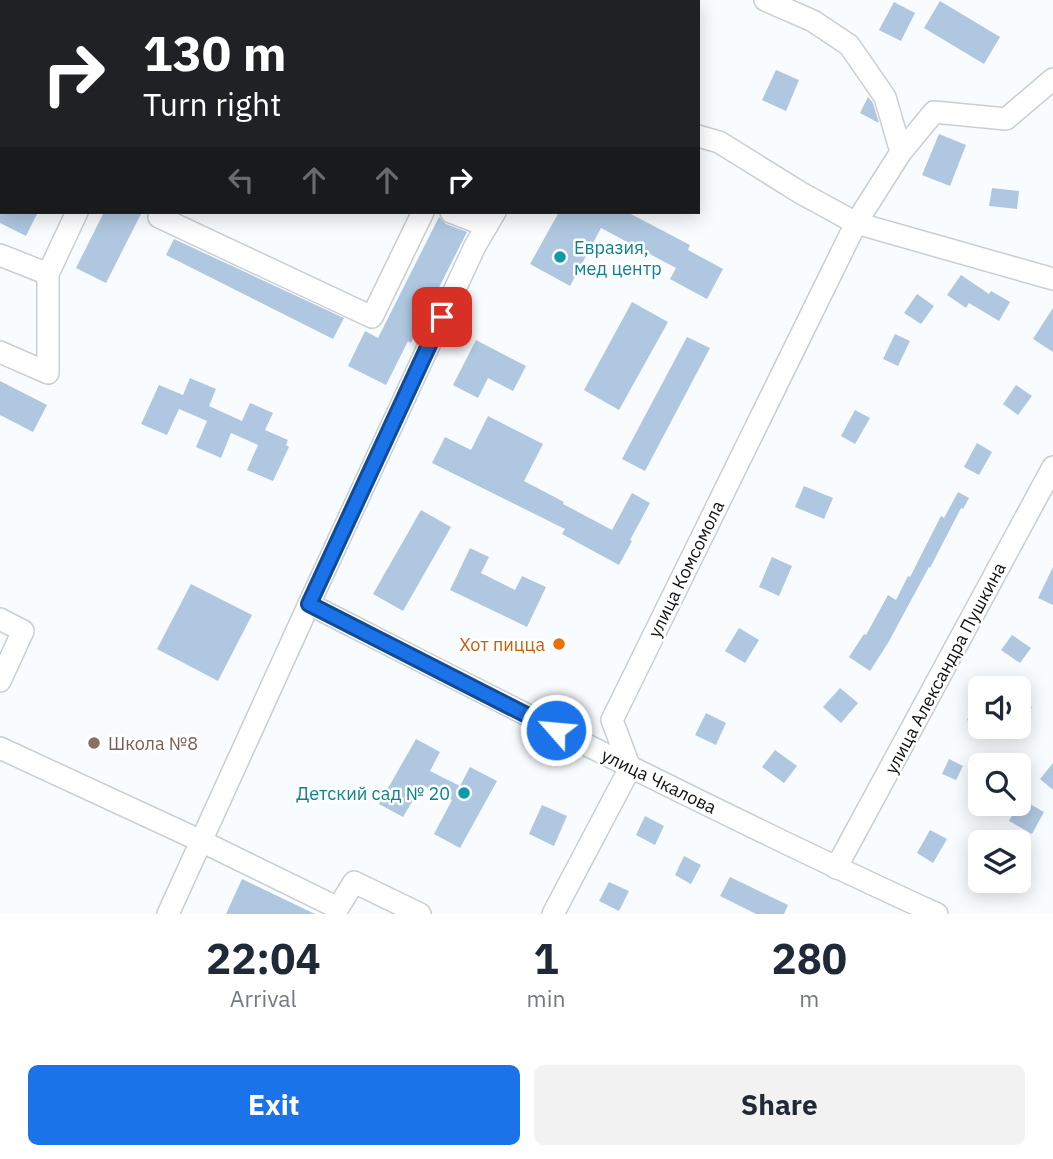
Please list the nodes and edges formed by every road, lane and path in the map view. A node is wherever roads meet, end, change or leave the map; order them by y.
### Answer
1 (765, 0) edge
2 (1053, 79) edge
3 (700, 137) edge
4 (901, 152) junction
5 (75, 214) edge
6 (161, 214) edge
7 (422, 214) edge
8 (463, 214) edge
9 (491, 219) edge
10 (856, 223) junction
11 (0, 255) edge
12 (48, 274) junction
13 (1053, 279) edge
14 (0, 352) edge
15 (1053, 467) edge
16 (309, 604) junction
17 (0, 619) edge
18 (0, 681) edge
19 (0, 748) edge
20 (630, 768) junction
21 (201, 841) junction
22 (836, 868) junction
23 (168, 914) edge
24 (420, 914) edge
25 (552, 914) edge
26 (937, 914) edge

1 - 4 street
2 - 4 street, улица Комсомола
3 - 10 street
4 - 10 street, улица Комсомола
5 - 12 street
6 - 7 street
8 - 9 street
9 - 16 street
10 - 13 street
10 - 20 street, улица Комсомола
11 - 12 street
12 - 14 street
15 - 22 street, улица Александра Пушкина
16 - 20 street, улица Чкалова
16 - 21 street
17 - 18 street
19 - 21 street
20 - 22 street, улица Чкалова
20 - 25 street
21 - 23 street
21 - 24 street
22 - 26 street, улица Чкалова

